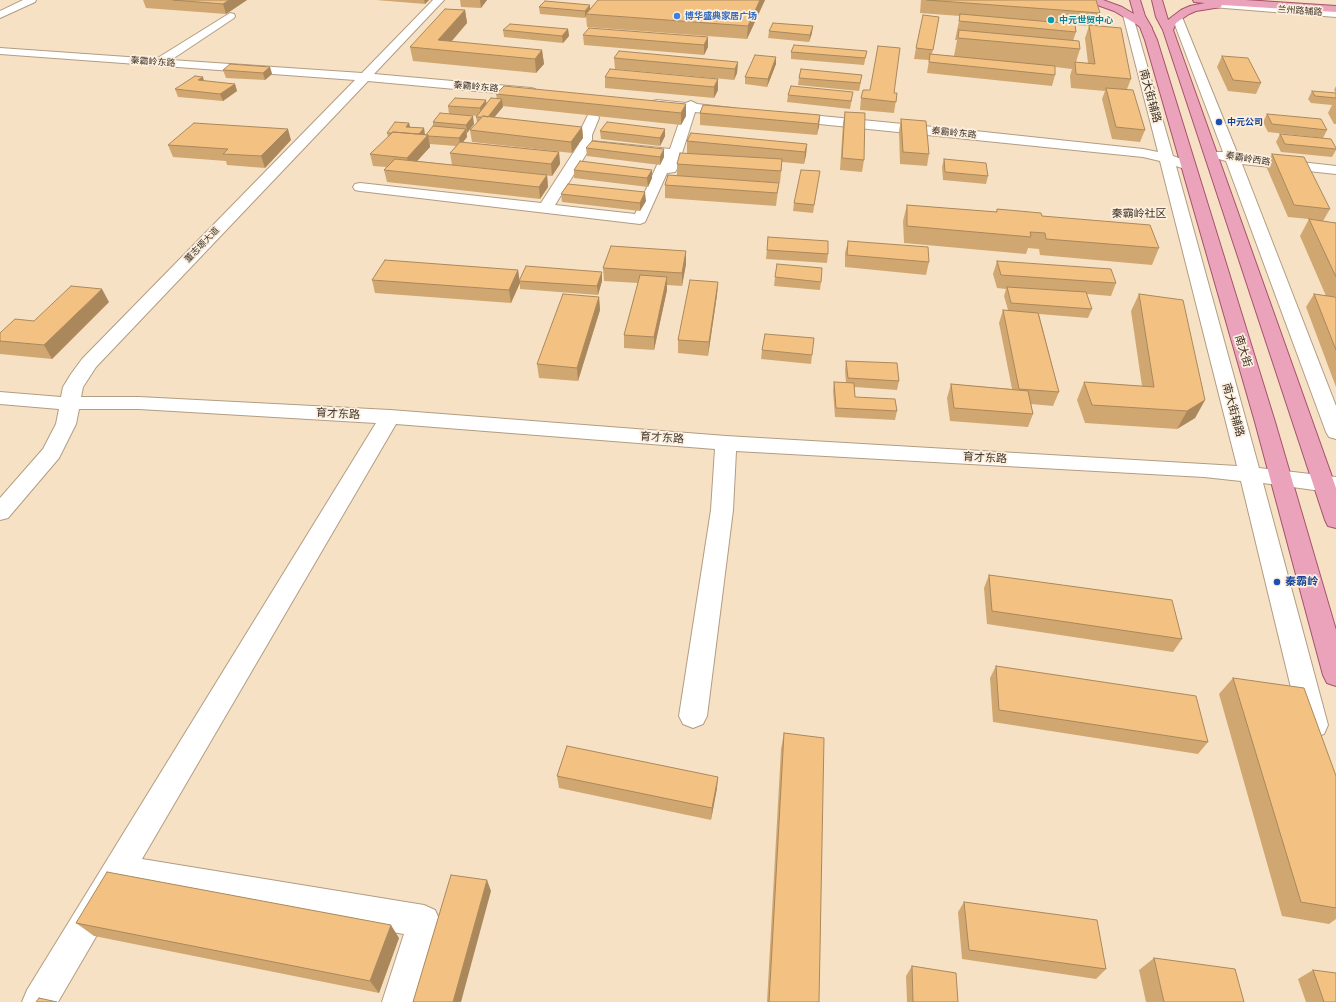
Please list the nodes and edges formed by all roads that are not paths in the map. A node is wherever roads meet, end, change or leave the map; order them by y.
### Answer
1 (31, 0) edge
2 (434, 0) edge
3 (439, 0) edge
4 (1093, 0) edge
5 (1157, 0) edge
6 (1198, 0) edge
7 (1286, 0) edge
8 (1249, 3) junction
9 (1336, 4) edge
10 (1216, 5) junction
11 (1132, 7) edge
12 (1336, 9) edge
13 (1336, 14) edge
14 (0, 15) edge
15 (230, 16) edge
16 (1173, 23) junction
17 (1147, 28) junction
18 (0, 50) edge
19 (161, 61) junction
20 (363, 76) junction
21 (469, 85) junction
22 (542, 92) edge
23 (460, 97) edge
24 (644, 102) edge
25 (691, 107) junction
26 (743, 112) edge
27 (781, 115) edge
28 (593, 118) edge
29 (586, 144) junction
30 (1209, 148) junction
31 (1170, 150) junction
32 (1233, 160) junction
33 (1216, 168) junction
34 (1336, 171) edge
35 (360, 187) dead end
36 (660, 200) dead end
37 (545, 208) junction
38 (0, 390) edge
39 (0, 398) edge
40 (66, 399) junction
41 (390, 416) junction
42 (1336, 432) edge
43 (726, 443) junction
44 (1248, 468) junction
45 (1278, 471) junction
46 (1328, 478) edge
47 (0, 499) edge
48 (0, 512) edge
49 (1336, 520) edge
50 (1336, 675) edge
51 (693, 716) dead end
52 (1318, 739) edge
53 (118, 870) junction
54 (39, 1002) edge
55 (399, 1002) edge

1 - 14 street
2 - 20 street, 董志塬大道
3 - 20 street, 董志塬大道
4 - 11 main road
5 - 16 main road
6 - 8 main road
7 - 9 main road
8 - 10 main road
8 - 12 main road
10 - 13 street, 兰州路辅路
10 - 16 main road
11 - 17 main road, 南大街
11 - 17 main road
11 - 31 street, 南大街辅路
15 - 19 street
16 - 30 main road
16 - 32 street
17 - 31 main road, 南大街
18 - 19 street, 秦霸岭东路
19 - 20 street, 秦霸岭东路
20 - 21 street, 秦霸岭东路
20 - 40 street, 董志塬大道
21 - 22 street, 秦霸岭东路
21 - 23 street
24 - 25 street
25 - 26 street
25 - 36 street
27 - 31 street, 秦霸岭东路
28 - 29 street
29 - 37 street
29 - 37 street
30 - 32 street, 秦霸岭西路
30 - 33 main road
31 - 44 street, 南大街辅路
31 - 45 main road, 南大街
32 - 33 street, 秦霸岭西路
32 - 34 street, 秦霸岭西路
32 - 42 street
33 - 46 main road
35 - 37 street
38 - 40 street, 育才东路
39 - 40 street, 育才东路
40 - 41 street, 育才东路
40 - 44 street, 育才东路
40 - 47 street, 董志塬大道
40 - 48 street, 董志塬大道
41 - 43 street, 育才东路
41 - 53 street
43 - 44 street, 育才东路
43 - 51 street
44 - 45 street, 育才东路
44 - 52 street, 南大街辅路
45 - 46 street, 育才东路
45 - 50 main road, 南大街
46 - 49 main road
53 - 54 street
53 - 55 street

